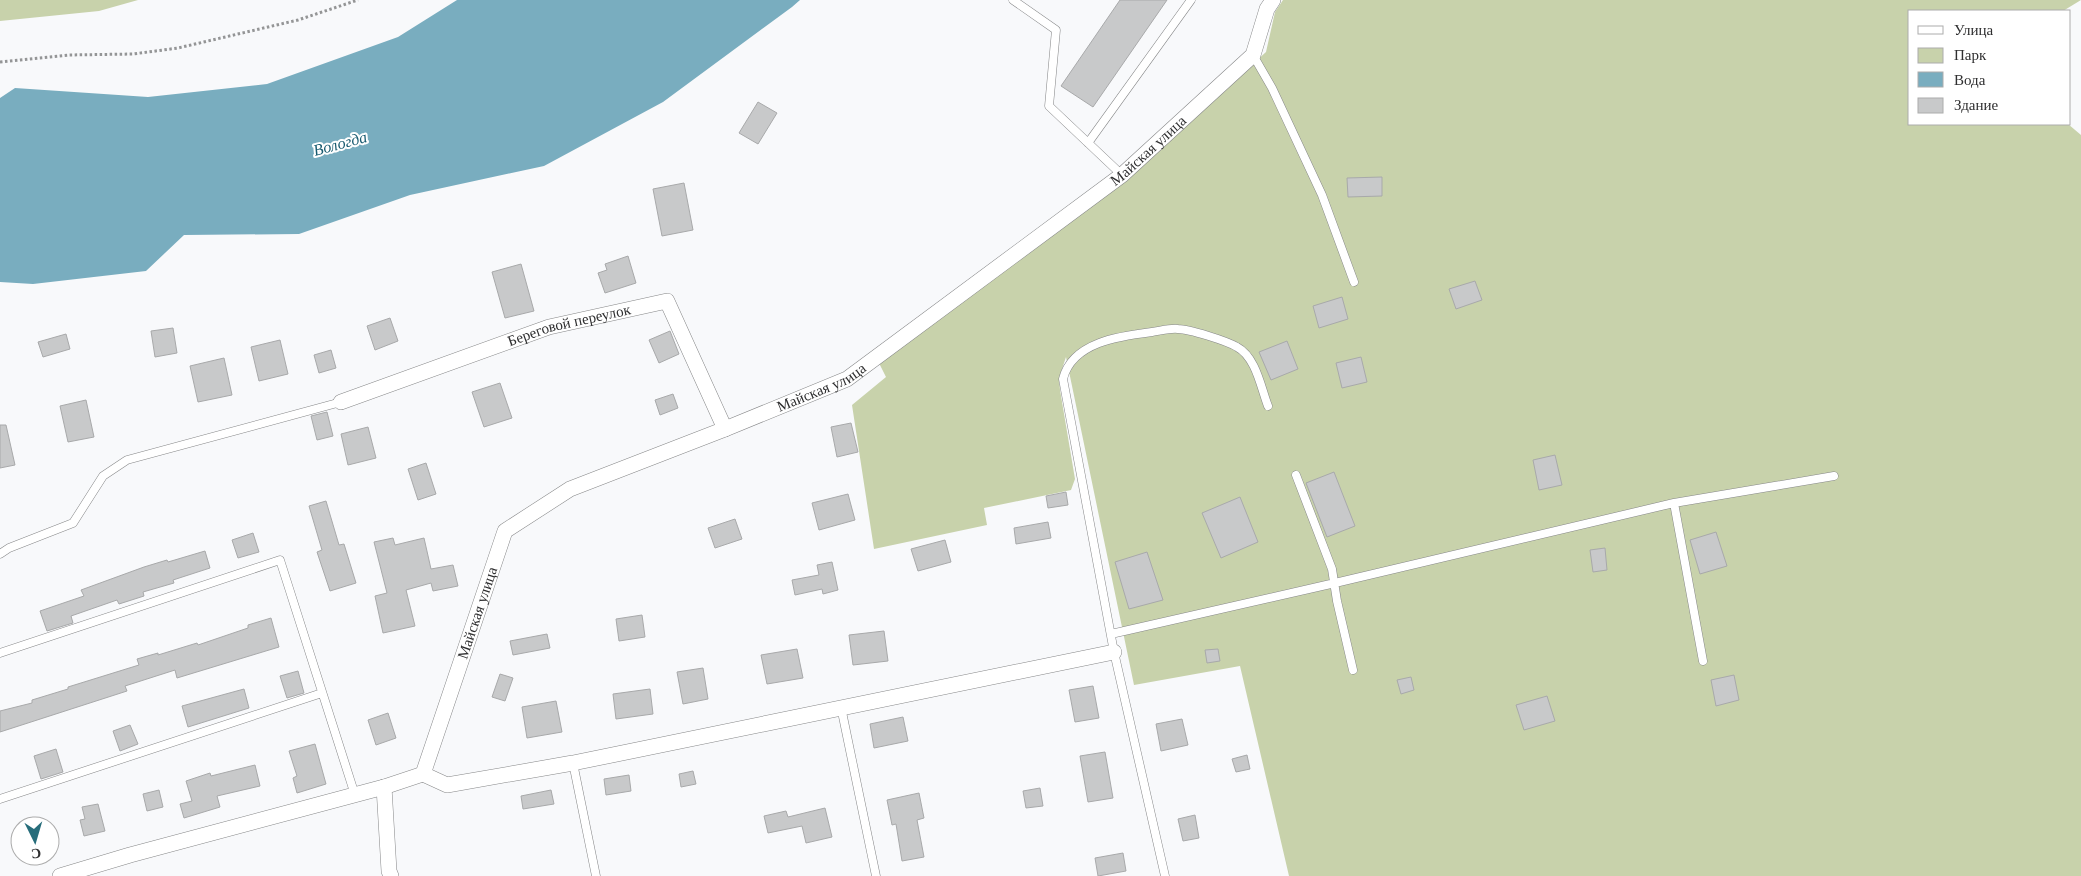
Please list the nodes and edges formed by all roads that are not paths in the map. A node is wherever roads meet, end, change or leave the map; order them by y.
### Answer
1 (1013, 0) edge
2 (1191, 0) edge
3 (1273, 0) edge
4 (1253, 55) junction
5 (1088, 143) junction
6 (1122, 175) junction
7 (1354, 282) dead end
8 (341, 402) joint
9 (1268, 406) dead end
10 (725, 429) junction
11 (1296, 475) dead end
12 (1834, 476) dead end
13 (1674, 503) junction
14 (0, 554) edge
15 (1335, 583) junction
16 (1111, 634) junction
17 (1114, 652) junction
18 (0, 653) edge
19 (1703, 661) dead end
20 (1353, 670) dead end
21 (322, 693) junction
22 (841, 707) junction
23 (573, 763) junction
24 (422, 774) junction
25 (384, 787) junction
26 (355, 795) junction
27 (0, 799) edge
28 (60, 876) edge
29 (391, 876) edge
30 (596, 876) edge
31 (876, 876) edge
32 (1164, 876) edge

1 - 5 lane
2 - 5 lane
3 - 4 street
4 - 6 street, Майская улица
4 - 7 lane
5 - 6 lane
6 - 10 street, Майская улица
8 - 10 street, Береговой переулок
8 - 14 lane
9 - 16 lane
10 - 24 street, Майская улица
11 - 15 lane
12 - 13 lane
13 - 15 lane
13 - 19 lane
15 - 16 lane
15 - 20 lane
16 - 17 lane
17 - 22 street
17 - 32 lane
18 - 21 lane
21 - 26 lane
21 - 27 lane
22 - 23 street
22 - 31 lane
23 - 24 street
23 - 30 lane
24 - 25 street
25 - 26 street
25 - 29 street
26 - 28 street

